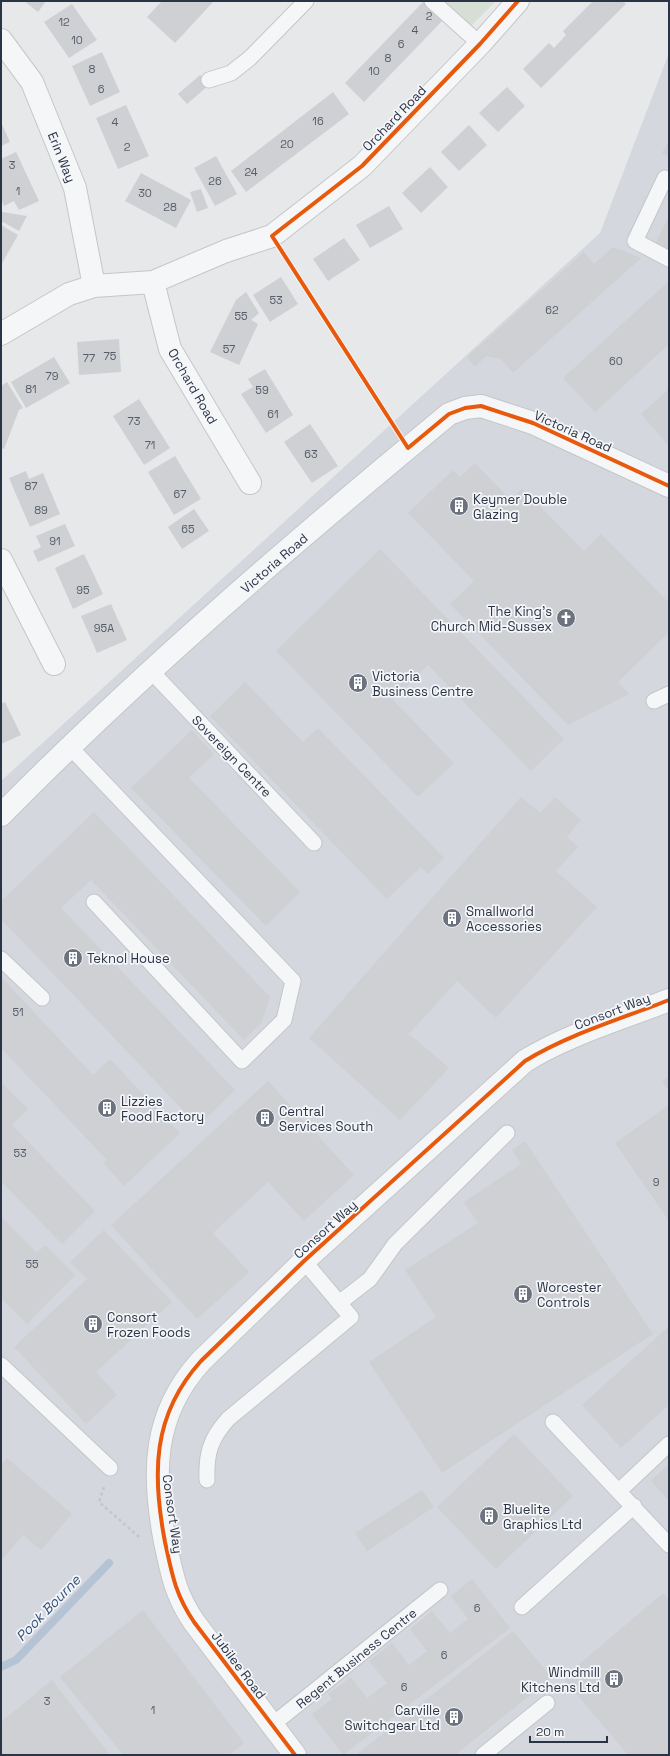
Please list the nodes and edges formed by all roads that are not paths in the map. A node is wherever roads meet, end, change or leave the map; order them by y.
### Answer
1 (306, 1) edge
2 (432, 1) edge
3 (518, 1) edge
4 (1, 40) edge
5 (480, 44) junction
6 (209, 80) dead end
7 (669, 180) edge
8 (669, 259) edge
9 (153, 282) junction
10 (94, 286) junction
11 (1, 334) edge
12 (250, 483) dead end
13 (669, 486) edge
14 (1, 560) edge
15 (54, 664) dead end
16 (150, 670) junction
17 (669, 694) edge
18 (654, 701) dead end
19 (69, 746) junction
20 (1, 815) edge
21 (314, 843) dead end
22 (94, 902) dead end
23 (1, 959) edge
24 (42, 998) dead end
25 (669, 1000) edge
26 (507, 1133) dead end
27 (304, 1261) junction
28 (339, 1303) junction
29 (1, 1365) edge
30 (553, 1422) dead end
31 (669, 1444) edge
32 (110, 1468) dead end
33 (207, 1480) dead end
34 (619, 1491) junction
35 (634, 1506) junction
36 (669, 1545) edge
37 (174, 1584) joint
38 (440, 1590) dead end
39 (522, 1607) dead end
40 (547, 1703) dead end
41 (272, 1725) junction
42 (295, 1755) edge
43 (483, 1755) edge

1 - 6 lane
2 - 5 lane
3 - 5 street, Orchard Road
4 - 10 street, Erin Way
5 - 9 street, Orchard Road
7 - 8 lane
9 - 10 street, Orchard Road
9 - 12 street, Orchard Road
10 - 11 street, Orchard Road
13 - 16 street, Victoria Road
14 - 15 street
16 - 19 street, Victoria Road
16 - 21 lane, Sovereign Centre
17 - 18 lane
19 - 20 street, Victoria Road
19 - 22 lane
23 - 24 lane
25 - 27 street, Consort Way
26 - 28 lane
27 - 28 lane
27 - 37 street, Consort Way
28 - 33 lane
29 - 32 lane
30 - 34 lane
31 - 34 lane
34 - 35 lane
35 - 36 lane
35 - 39 lane
37 - 41 street, Jubilee Road
38 - 41 lane, Regent Business Centre
40 - 43 lane
41 - 42 street, Jubilee Road

